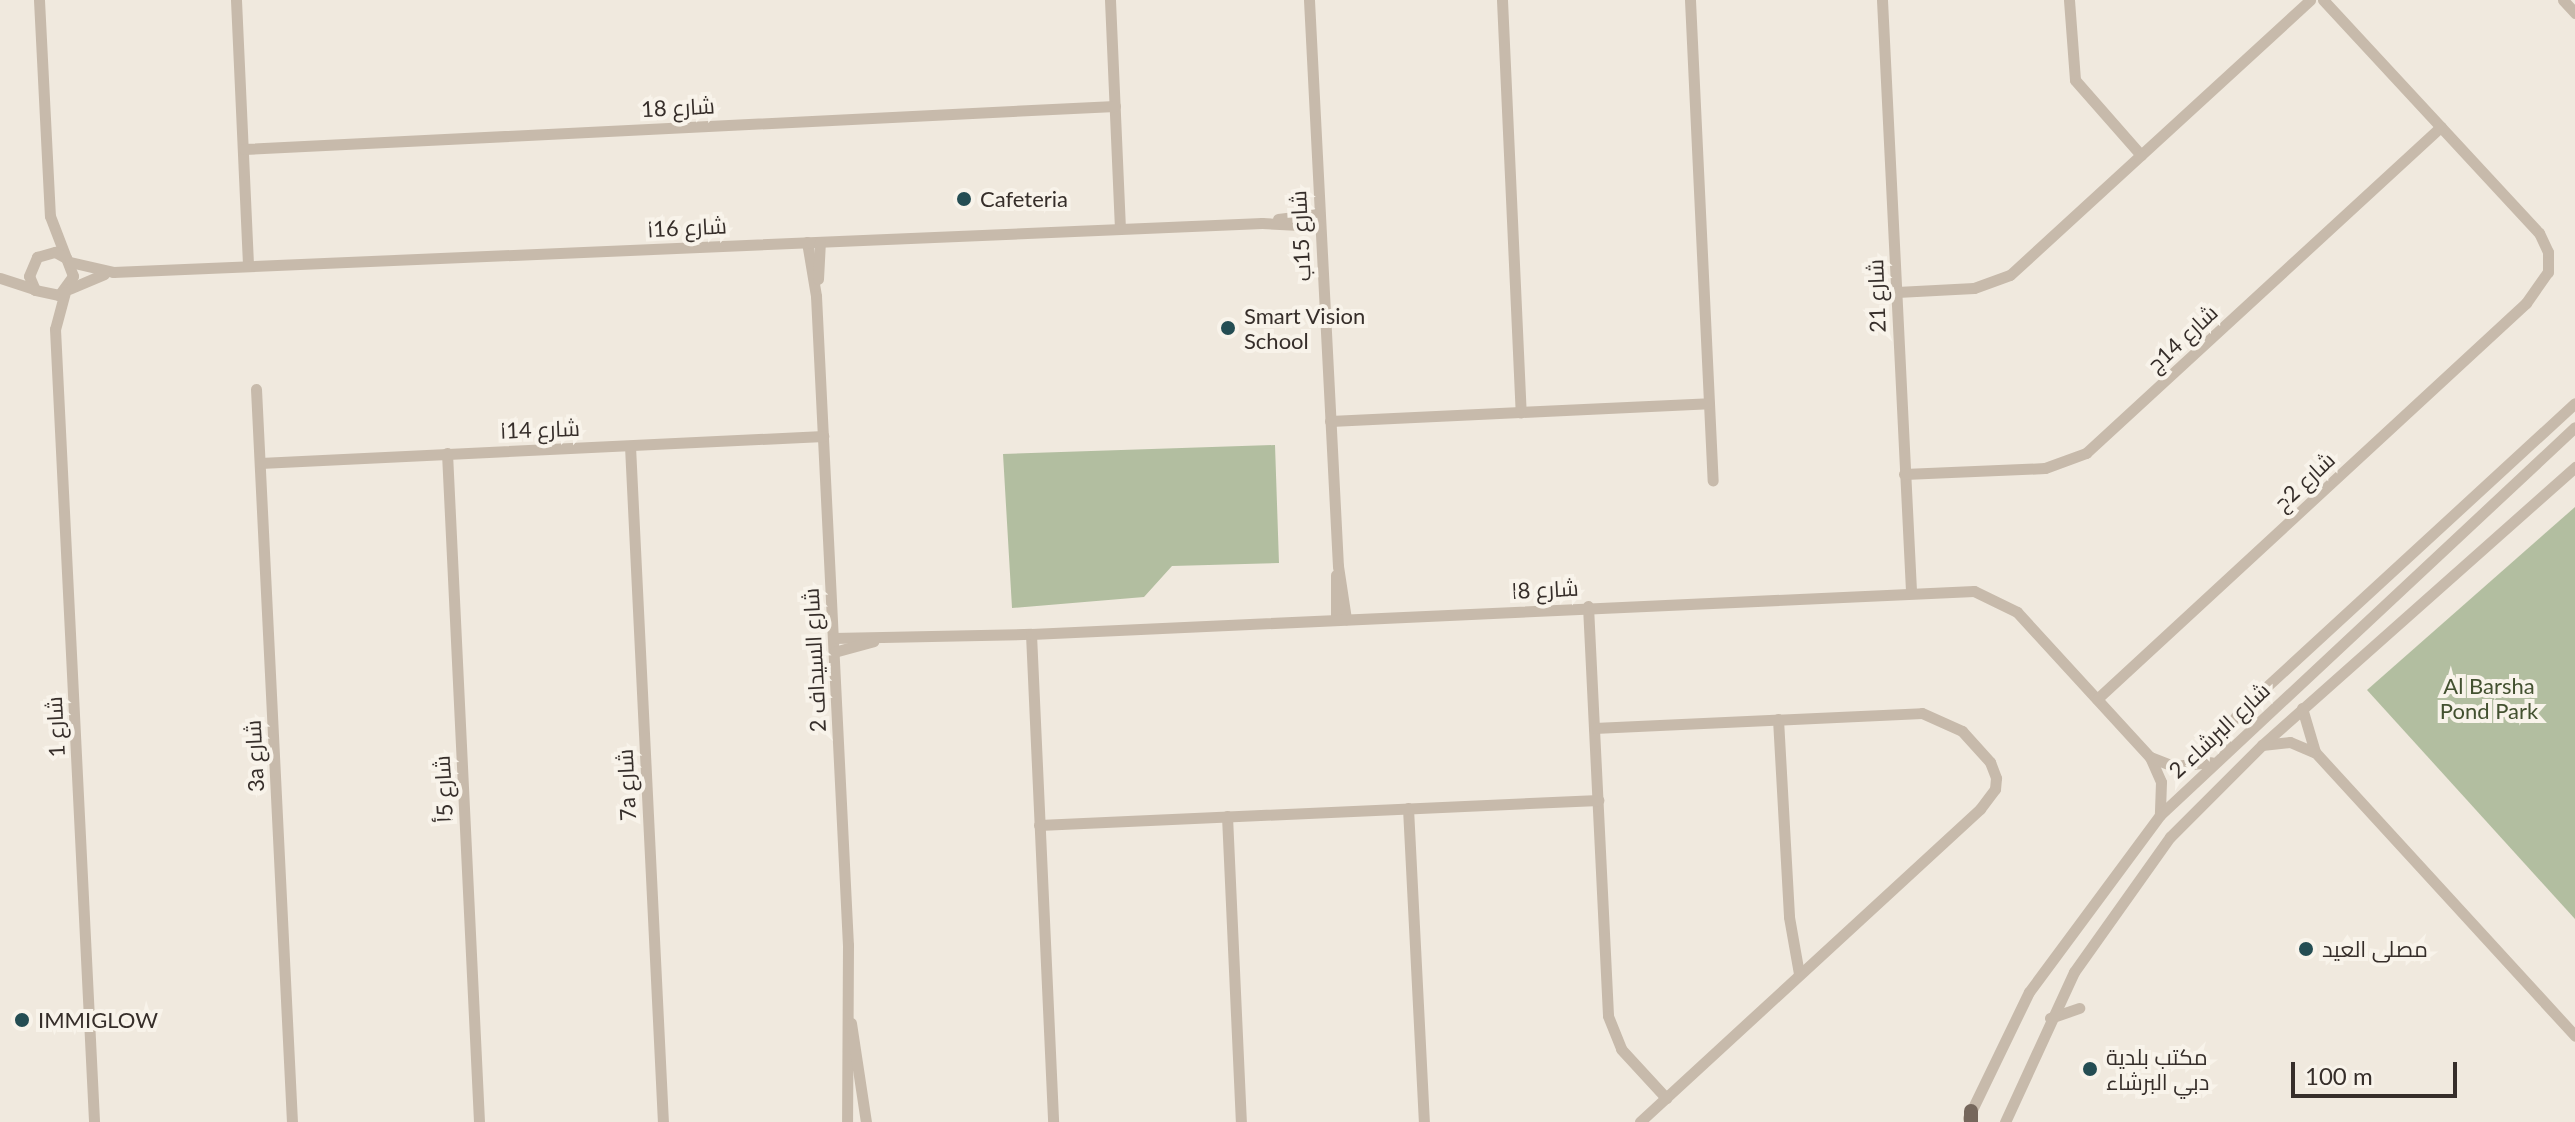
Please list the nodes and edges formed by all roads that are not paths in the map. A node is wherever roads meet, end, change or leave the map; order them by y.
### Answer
1 (39, 0) edge
2 (236, 0) edge
3 (1110, 0) edge
4 (1309, 0) edge
5 (1502, 0) edge
6 (1690, 0) edge
7 (1882, 0) edge
8 (2069, 0) edge
9 (2310, 0) edge
10 (2323, 0) edge
11 (2563, 0) edge
12 (2575, 13) edge
13 (1115, 106) junction
14 (2441, 127) junction
15 (244, 149) junction
16 (2141, 155) junction
17 (50, 216) junction
18 (1319, 220) junction
19 (1120, 229) junction
20 (814, 242) junction
21 (35, 260) junction
22 (68, 260) junction
23 (248, 266) junction
24 (113, 272) junction
25 (0, 278) edge
26 (66, 291) junction
27 (38, 292) junction
28 (1897, 292) junction
29 (55, 329) junction
30 (256, 389) dead end
31 (1709, 403) junction
32 (2575, 403) edge
33 (1521, 413) junction
34 (1330, 421) junction
35 (2575, 427) edge
36 (823, 436) junction
37 (630, 446) junction
38 (447, 453) junction
39 (260, 463) junction
40 (2575, 467) edge
41 (1904, 474) junction
42 (1713, 480) dead end
43 (1911, 591) junction
44 (1588, 606) junction
45 (1341, 619) junction
46 (1031, 634) junction
47 (833, 638) junction
48 (874, 641) junction
49 (834, 652) junction
50 (2097, 699) junction
51 (2302, 708) junction
52 (1778, 719) junction
53 (1594, 728) junction
54 (2262, 745) junction
55 (2225, 752) junction
56 (2315, 752) junction
57 (2150, 757) junction
58 (2213, 762) junction
59 (1598, 800) junction
60 (1408, 808) junction
61 (2160, 815) junction
62 (1227, 816) junction
63 (1039, 825) junction
64 (1799, 974) junction
65 (2079, 1008) dead end
66 (2050, 1018) junction
67 (851, 1023) junction
68 (2575, 1036) edge
69 (1666, 1098) junction
70 (1970, 1118) edge
71 (94, 1122) edge
72 (292, 1122) edge
73 (479, 1122) edge
74 (663, 1122) edge
75 (847, 1122) edge
76 (866, 1122) edge
77 (1053, 1122) edge
78 (1241, 1122) edge
79 (1424, 1122) edge
80 (1640, 1122) edge
81 (2005, 1122) edge

1 - 17 street
2 - 15 street
3 - 13 street
4 - 18 street, شارع 15ب
5 - 33 street
6 - 31 street
7 - 28 street, شارع 21
8 - 16 street
9 - 16 street
10 - 14 street
11 - 12 street
13 - 15 street, شارع 18
13 - 19 street
14 - 41 street, شارع 14ج
14 - 50 street, شارع 2ج
15 - 23 street
16 - 28 street
17 - 21 street
17 - 22 street
18 - 19 street, شارع 16ا
18 - 34 street, شارع 15ب
19 - 20 street, شارع 16ا
20 - 23 street, شارع 16ا
20 - 36 street, شارع السيداف 2
21 - 22 street
21 - 25 street
21 - 27 street
22 - 24 street, شارع 16ا
22 - 26 street
23 - 24 street, شارع 16ا
24 - 26 street, شارع 16ا
25 - 27 street
26 - 27 street
26 - 29 street, شارع 1
27 - 29 street, شارع 1
28 - 41 street, شارع 21
29 - 71 street, شارع 1
30 - 39 street, 3a شارع
31 - 33 street
31 - 42 street
32 - 55 street
33 - 34 street
34 - 45 street, شارع 15ب
35 - 55 street, شارع البرشاء 2
36 - 37 street, شارع 14ا
36 - 47 street, شارع السيداف 2
37 - 38 street, شارع 14ا
37 - 74 street, 7a شارع
38 - 39 street, شارع 14ا
38 - 73 street, شارع 5أ
39 - 72 street, 3a شارع
40 - 51 street, شارع البرشاء 2
41 - 43 street, شارع 21
43 - 44 street, شارع 8ا
43 - 50 street, شارع 8ا
44 - 45 street, شارع 8ا
44 - 53 street
45 - 46 street, شارع 8ا
46 - 48 street, شارع 8ا
46 - 63 street
47 - 48 street, شارع 8ا
47 - 49 street, شارع السيداف 2
48 - 49 street, شارع 8ا
49 - 67 street, شارع السيداف 2
50 - 57 street, شارع 8ا
51 - 54 street, شارع البرشاء 2
51 - 56 street
52 - 53 street
52 - 64 street
52 - 64 street
53 - 59 street
54 - 56 street
54 - 66 street, شارع البرشاء 2
55 - 58 street, شارع البرشاء 2
56 - 68 street
57 - 58 street
57 - 61 street, شارع 8ا
58 - 61 street, شارع البرشاء 2
59 - 60 street
59 - 69 street
60 - 62 street
60 - 79 street
61 - 70 street, شارع البرشاء 2
62 - 63 street
62 - 78 street
63 - 77 street
64 - 69 street
65 - 66 street
66 - 81 street, شارع البرشاء 2
67 - 75 street, شارع السيداف 2
67 - 76 street, شارع السيداف 2
69 - 80 street

